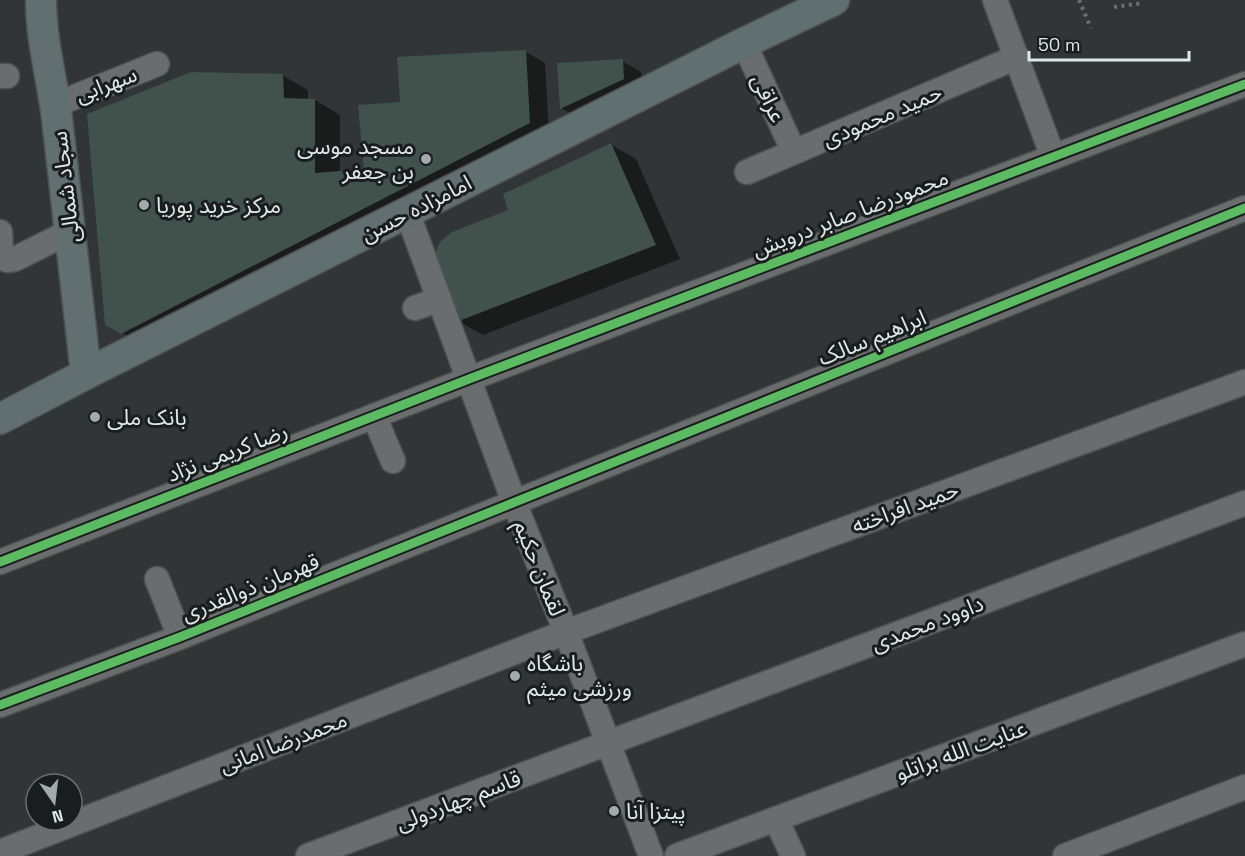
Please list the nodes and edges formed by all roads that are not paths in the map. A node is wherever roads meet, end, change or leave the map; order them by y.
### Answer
1 (42, 0) edge
2 (834, 0) edge
3 (995, 0) edge
4 (744, 44) junction
5 (1017, 57) junction
6 (157, 64) dead end
7 (1245, 84) edge
8 (55, 105) junction
9 (794, 152) junction
10 (1053, 157) junction
11 (747, 171) dead end
12 (1245, 208) edge
13 (408, 212) junction
14 (71, 231) junction
15 (0, 232) edge
16 (440, 299) junction
17 (415, 308) dead end
18 (86, 374) junction
19 (469, 379) junction
20 (1245, 382) edge
21 (374, 416) junction
22 (0, 419) edge
23 (393, 461) dead end
24 (514, 502) junction
25 (1245, 503) edge
26 (0, 562) edge
27 (157, 579) dead end
28 (566, 632) junction
29 (180, 637) junction
30 (1245, 644) edge
31 (0, 705) edge
32 (608, 743) junction
33 (1245, 787) edge
34 (776, 819) junction
35 (0, 852) edge
36 (308, 856) edge
37 (651, 856) edge
38 (677, 856) edge
39 (792, 856) edge
40 (1065, 856) edge

1 - 8 main road, سجاد شمالی
2 - 4 main road, امامزاده حسن
3 - 5 street
4 - 9 street, عراقی
4 - 13 main road, امامزاده حسن
5 - 9 street, حمید محمودی
5 - 10 street
6 - 8 street, سهرابی
7 - 10 street, محمودرضا صابر درویش
8 - 14 main road, سجاد شمالی
9 - 11 street, حمید محمودی
10 - 19 street, محمودرضا صابر درویش
12 - 24 street, ابراهیم سالک
13 - 16 street, لقمان حکیم
13 - 18 main road, امامزاده حسن
14 - 15 street
14 - 18 main road, سجاد شمالی
16 - 17 street
16 - 19 street, لقمان حکیم
18 - 22 main road, امامزاده حسن
19 - 21 street, رضا کریمی نژاد
19 - 24 street, لقمان حکیم
20 - 28 street, حمید افراخته
21 - 23 street
21 - 26 street, رضا کریمی نژاد
24 - 28 street, لقمان حکیم
24 - 29 street, قهرمان ذوالقدری
25 - 32 street, داوود محمدی
27 - 29 street
28 - 32 street, لقمان حکیم
28 - 35 street, محمدرضا امانی
29 - 31 street, قهرمان ذوالقدری
30 - 34 street, عنایت الله براتلو
32 - 36 street, قاسم چهاردولی
32 - 37 street, لقمان حکیم
33 - 40 street
34 - 38 street, عنایت الله براتلو
34 - 39 street

